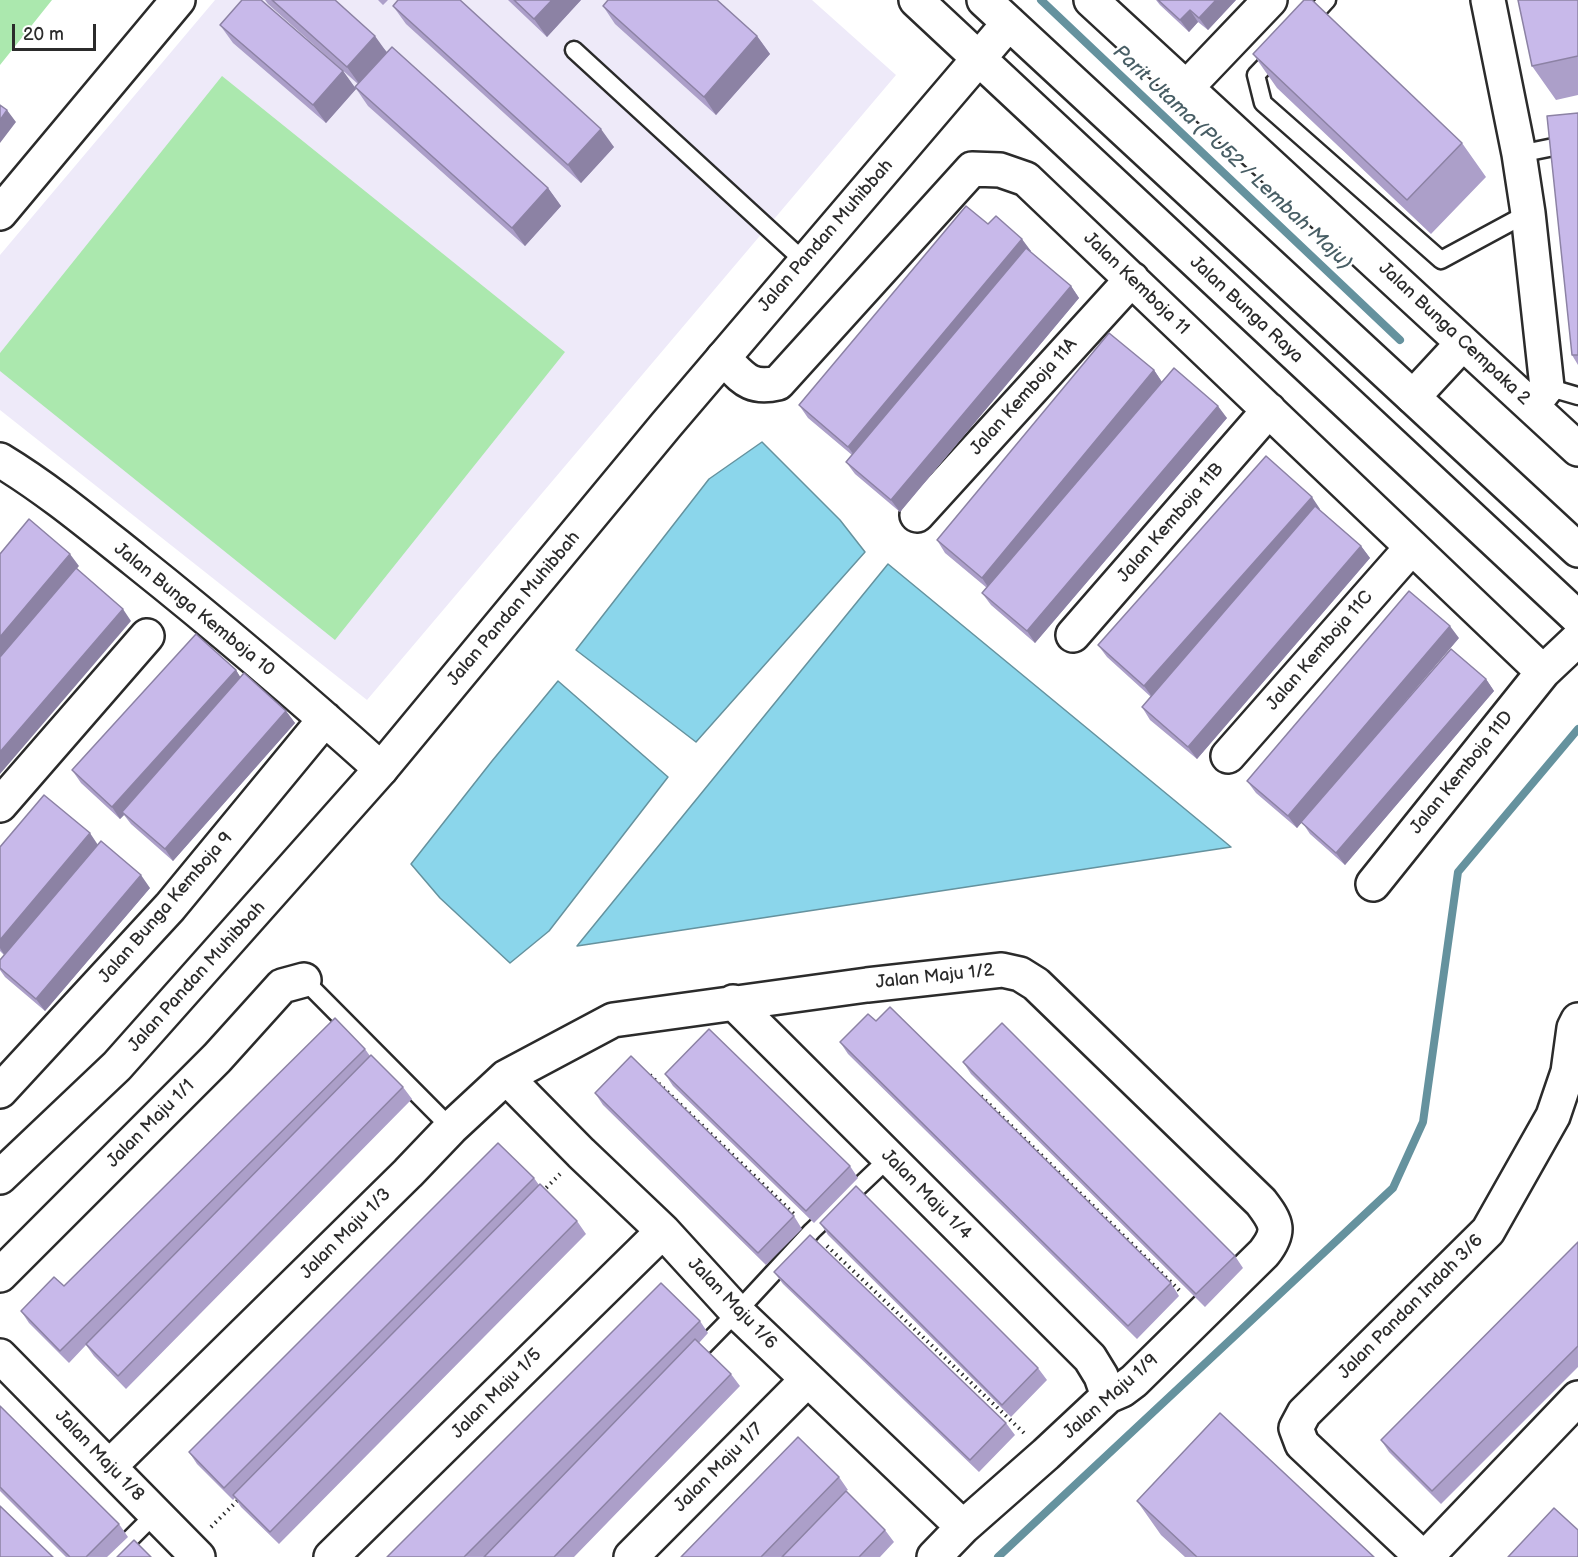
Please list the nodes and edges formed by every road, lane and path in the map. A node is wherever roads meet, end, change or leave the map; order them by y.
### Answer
1 (178, 0) edge
2 (916, 0) edge
3 (984, 0) edge
4 (1091, 0) edge
5 (1270, 0) edge
6 (1327, 0) edge
7 (1488, 0) edge
8 (1009, 23) junction
9 (574, 50) dead end
10 (977, 58) junction
11 (1186, 88) junction
12 (1578, 142) edge
13 (1519, 154) junction
14 (0, 213) edge
15 (1528, 213) junction
16 (805, 262) junction
17 (1132, 279) junction
18 (1463, 343) junction
19 (723, 358) junction
20 (1578, 396) edge
21 (1413, 397) junction
22 (1539, 397) junction
23 (1269, 410) junction
24 (1578, 449) edge
25 (0, 460) edge
26 (917, 515) dead end
27 (1412, 547) junction
28 (1578, 550) edge
29 (1578, 618) edge
30 (1073, 635) dead end
31 (147, 636) dead end
32 (1578, 639) edge
33 (1548, 667) junction
34 (325, 719) junction
35 (1228, 756) dead end
36 (381, 769) junction
37 (0, 805) edge
38 (1373, 884) dead end
39 (304, 980) joint
40 (733, 1002) junction
41 (1577, 1026) edge
42 (601, 1027) joint
43 (506, 1077) junction
44 (3, 1081) edge
45 (979, 1094) edge
46 (450, 1128) junction
47 (581, 1153) junction
48 (889, 1158) junction
49 (0, 1177) edge
50 (539, 1195) edge
51 (1276, 1227) joint
52 (663, 1230) junction
53 (0, 1275) edge
54 (737, 1312) junction
55 (1202, 1314) junction
56 (0, 1356) edge
57 (679, 1371) edge
58 (807, 1380) junction
59 (1108, 1396) junction
60 (1578, 1398) edge
61 (110, 1466) junction
62 (247, 1490) edge
63 (155, 1514) junction
64 (963, 1527) junction
65 (193, 1552) edge
66 (112, 1557) edge
67 (331, 1557) edge
68 (631, 1557) edge
69 (934, 1557) edge
70 (1424, 1557) edge

1 - 14 street
2 - 10 street, Jalan Bunga Raya
3 - 8 street
4 - 11 street, Jalan Bunga Cempaka 2
5 - 11 street
6 - 15 lane
7 - 13 street
8 - 10 street, Jalan Pandan Muhibbah
8 - 21 street
9 - 16 lane
10 - 16 street, Jalan Pandan Muhibbah
10 - 29 street, Jalan Bunga Raya
11 - 18 street, Jalan Bunga Cempaka 2
12 - 13 lane
13 - 15 street
15 - 22 street
16 - 19 street, Jalan Pandan Muhibbah
17 - 19 street, Jalan Kemboja 11
17 - 23 street, Jalan Kemboja 11
17 - 26 street, Jalan Kemboja 11A
18 - 21 street
18 - 22 street, Jalan Bunga Cempaka 2
19 - 36 street, Jalan Pandan Muhibbah
20 - 22 lane
21 - 28 street
22 - 24 street, Jalan Bunga Cempaka 2
23 - 27 street, Jalan Kemboja 11
23 - 30 street, Jalan Kemboja 11B
25 - 34 street, Jalan Bunga Kemboja 10
27 - 33 street, Jalan Kemboja 11
27 - 35 street, Jalan Kemboja 11C
31 - 37 street
32 - 33 street, Jalan Kemboja 11D
33 - 38 street, Jalan Kemboja 11D
34 - 36 street, Jalan Bunga Kemboja 10
34 - 44 street, Jalan Bunga Kemboja 9
36 - 49 street, Jalan Pandan Muhibbah
39 - 46 lane
39 - 53 street, Jalan Maju 1/1
40 - 42 street, Jalan Maju 1/2
40 - 48 street, Jalan Maju 1/4
40 - 51 street, Jalan Maju 1/2
41 - 70 street, Jalan Pandan Indah 3/6
42 - 43 street, Jalan Maju 1/3
43 - 46 street, Jalan Maju 1/3
43 - 47 street, Jalan Maju 1/6
45 - 55 path
46 - 61 street, Jalan Maju 1/3
47 - 50 path
47 - 52 street, Jalan Maju 1/6
48 - 54 lane
48 - 59 street, Jalan Maju 1/4
51 - 55 street, Jalan Maju 1/9
52 - 54 street, Jalan Maju 1/6
52 - 67 street, Jalan Maju 1/5
54 - 57 lane
54 - 58 street, Jalan Maju 1/6
55 - 59 street, Jalan Maju 1/9
56 - 61 street, Jalan Maju 1/8
58 - 64 street, Jalan Maju 1/6
58 - 68 street, Jalan Maju 1/7
59 - 64 street, Jalan Maju 1/9
60 - 70 street
61 - 63 street, Jalan Maju 1/8
62 - 65 path
63 - 65 street, Jalan Maju 1/8
63 - 66 lane
64 - 69 street, Jalan Maju 1/9

